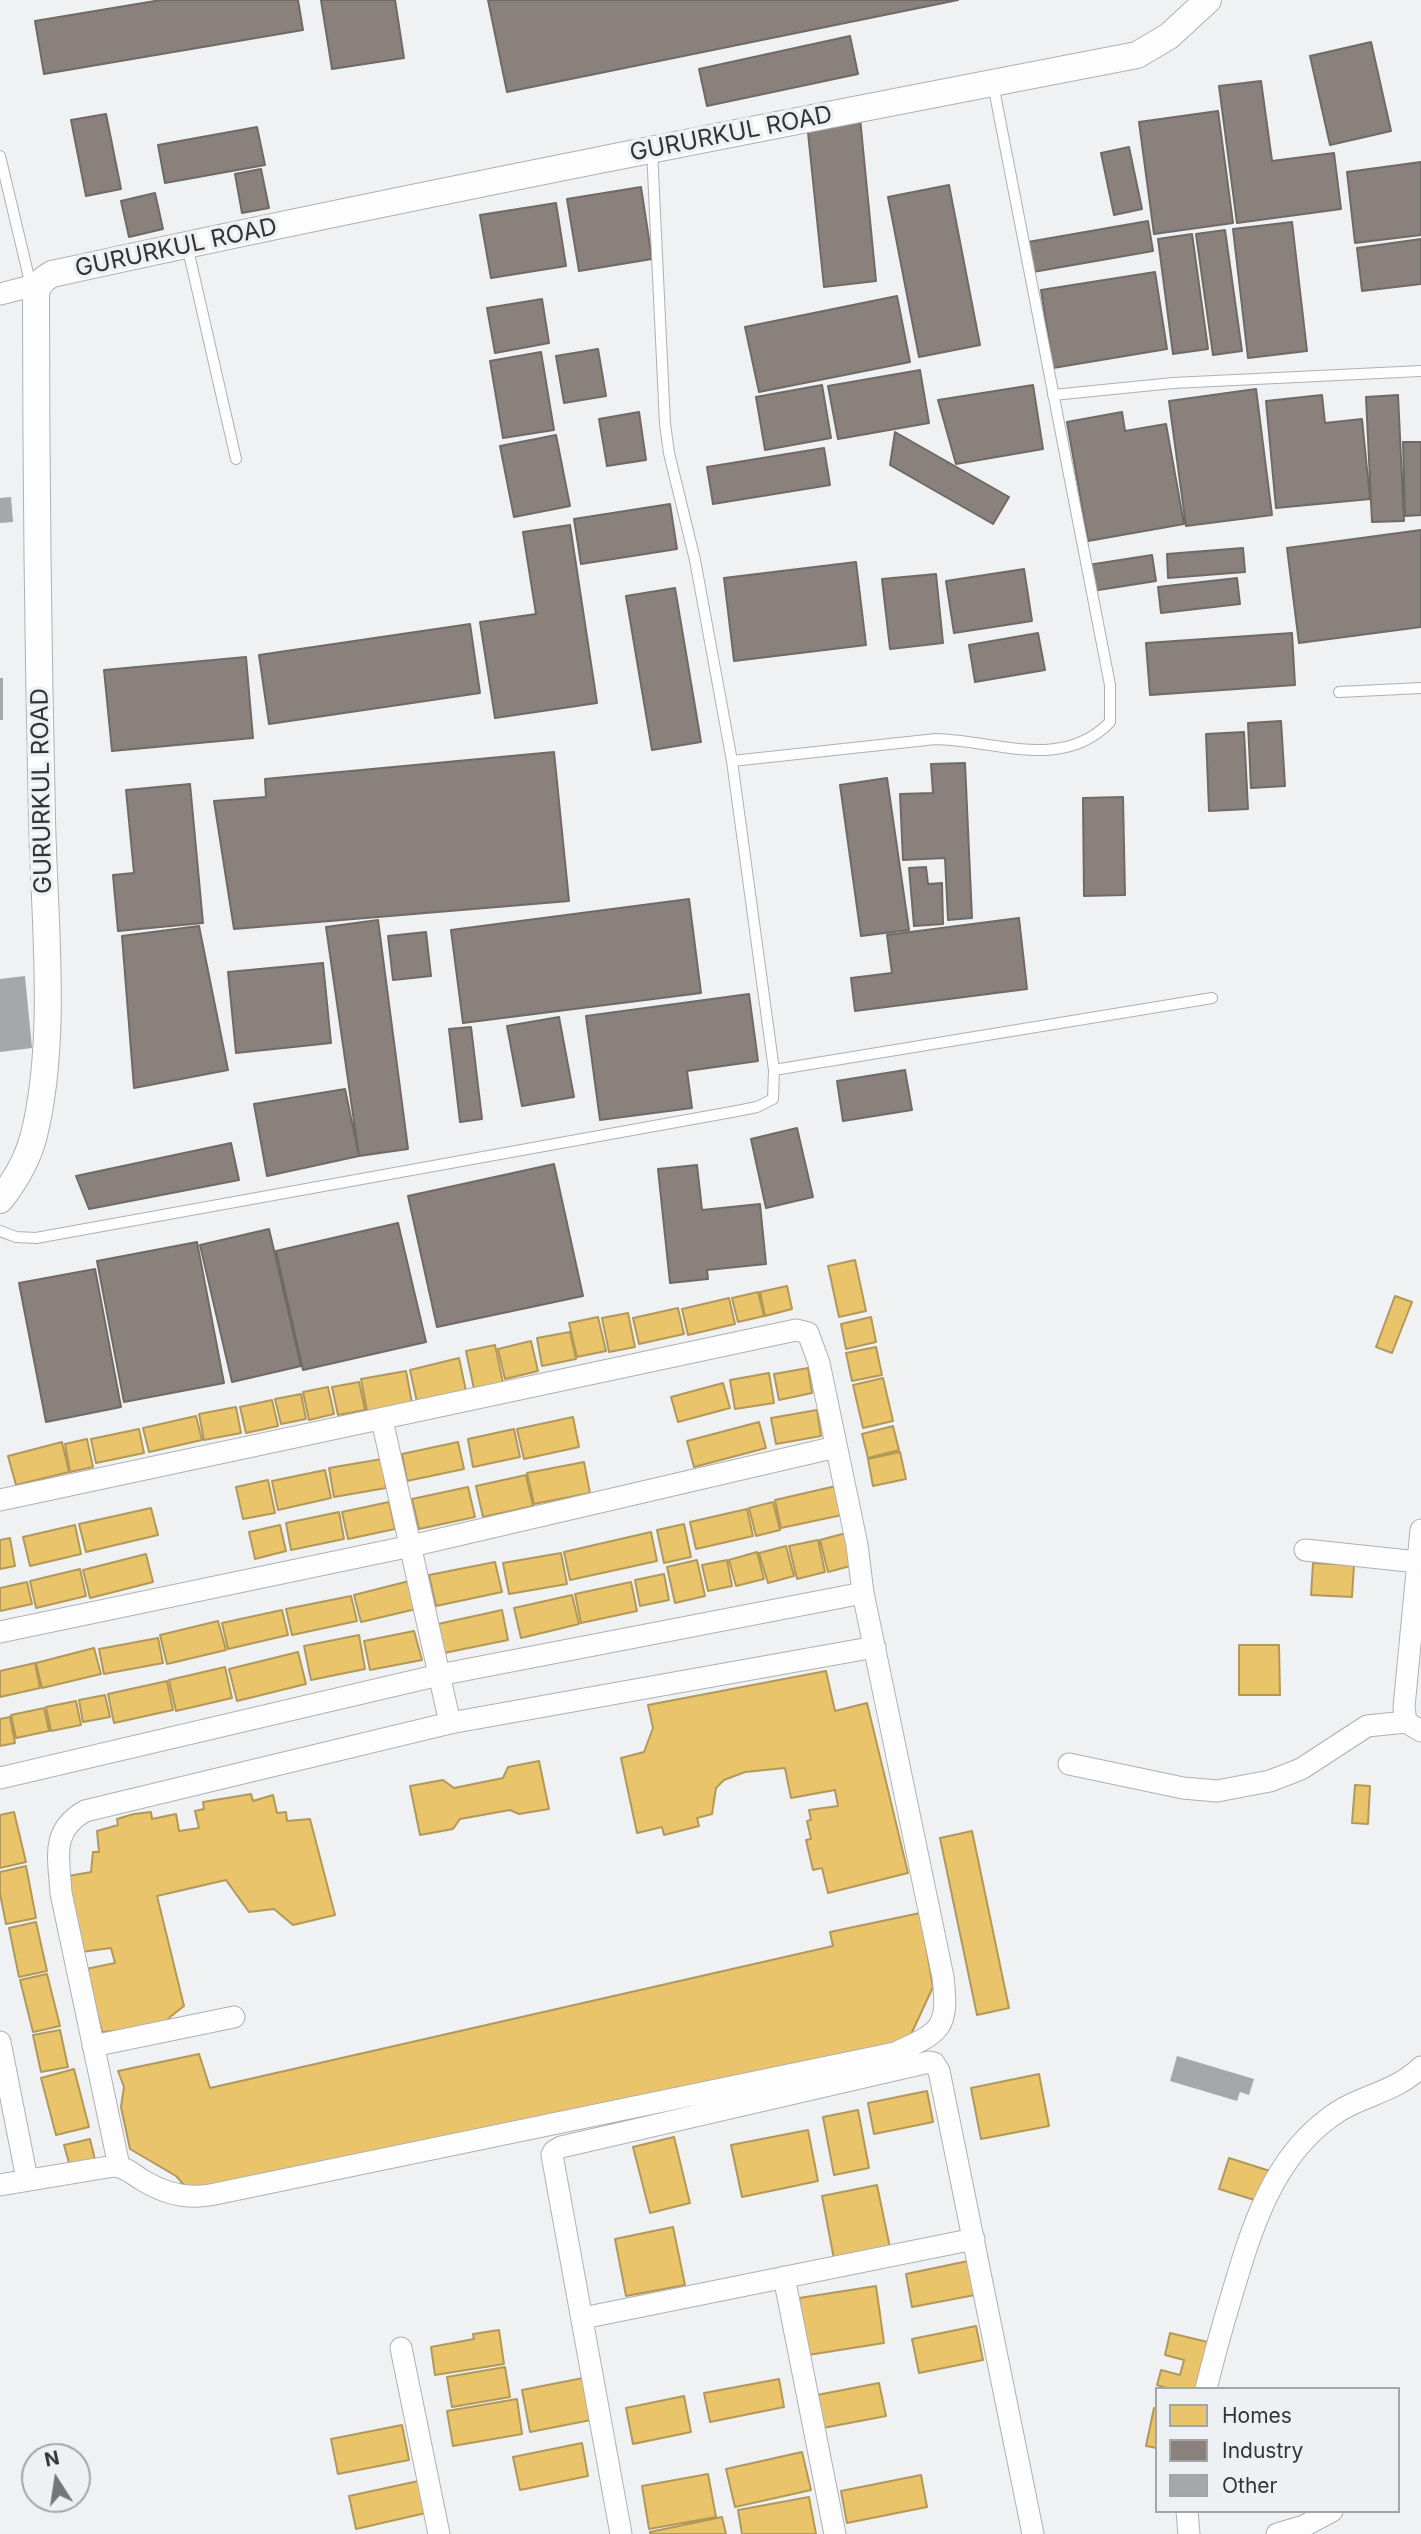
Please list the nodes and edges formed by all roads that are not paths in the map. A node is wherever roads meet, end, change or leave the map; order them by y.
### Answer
1 (1208, 0) edge
2 (993, 83) junction
3 (652, 149) junction
4 (0, 156) edge
5 (187, 244) junction
6 (35, 285) junction
7 (0, 294) edge
8 (1421, 371) edge
9 (1053, 395) junction
10 (236, 458) dead end
11 (1421, 688) edge
12 (1339, 692) dead end
13 (732, 761) junction
14 (1212, 998) dead end
15 (774, 1070) junction
16 (0, 1200) edge
17 (0, 1231) edge
18 (382, 1420) junction
19 (836, 1447) junction
20 (0, 1500) edge
21 (1421, 1530) edge
22 (411, 1546) junction
23 (1306, 1550) dead end
24 (1418, 1562) junction
25 (1418, 1584) edge
26 (863, 1593) junction
27 (0, 1632) edge
28 (875, 1647) junction
29 (1414, 1671) edge
30 (439, 1675) junction
31 (450, 1723) junction
32 (1414, 1726) edge
33 (1069, 1764) dead end
34 (0, 1778) edge
35 (234, 2017) dead end
36 (0, 2042) edge
37 (93, 2046) junction
38 (1421, 2067) edge
39 (119, 2166) junction
40 (27, 2179) junction
41 (0, 2185) edge
42 (974, 2239) junction
43 (784, 2277) junction
44 (583, 2318) junction
45 (401, 2348) dead end
46 (1207, 2387) edge
47 (1187, 2513) edge
48 (1328, 2513) edge
49 (439, 2534) edge
50 (621, 2534) edge
51 (835, 2534) edge
52 (1033, 2534) edge
53 (1189, 2534) edge
54 (1278, 2534) edge

1 - 2 street, GURURKUL ROAD
2 - 3 street, GURURKUL ROAD
2 - 9 lane
3 - 5 street, GURURKUL ROAD
3 - 13 lane
4 - 6 lane
5 - 6 street, GURURKUL ROAD
5 - 10 lane
6 - 7 street
6 - 16 street, GURURKUL ROAD
8 - 9 lane
9 - 13 lane
11 - 12 lane
13 - 15 lane
14 - 15 lane
15 - 17 lane
18 - 19 street
18 - 20 street
18 - 22 street
19 - 22 street
19 - 26 street
21 - 24 street
22 - 27 street
22 - 30 street
23 - 24 street
24 - 25 street
25 - 29 street
26 - 28 street
26 - 30 street
28 - 31 street
28 - 39 street
29 - 32 street
30 - 31 street
30 - 34 street
31 - 37 street
32 - 33 street
35 - 37 street
36 - 40 street
37 - 39 street
38 - 46 street
39 - 40 street
40 - 41 street
42 - 43 street
42 - 44 street
42 - 52 street
43 - 44 street
43 - 51 street
44 - 50 street
45 - 49 street
47 - 53 street
48 - 54 street

